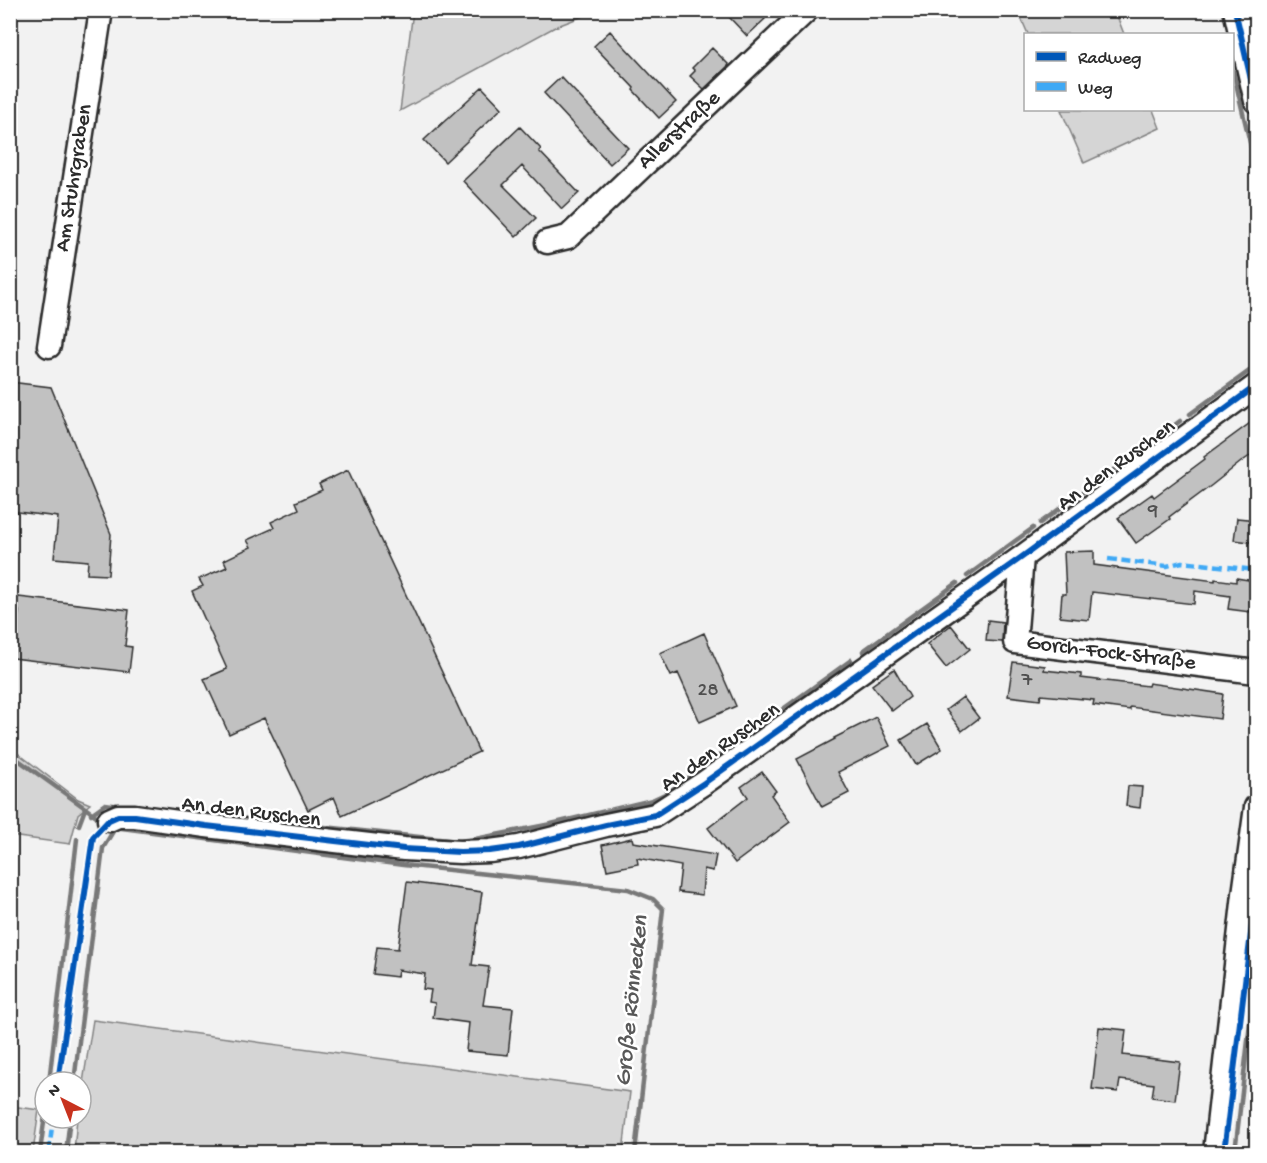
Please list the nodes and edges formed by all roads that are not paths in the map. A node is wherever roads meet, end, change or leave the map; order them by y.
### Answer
1 (101, 10) edge
2 (807, 10) edge
3 (1236, 10) edge
4 (1257, 101) edge
5 (546, 242) dead end
6 (49, 346) dead end
7 (1257, 386) edge
8 (1022, 557) junction
9 (1257, 672) edge
10 (1257, 807) edge
11 (109, 820) dead end
12 (1215, 1152) edge

1 - 6 street, Am Stuhrgraben
2 - 5 street, Allerstraße
3 - 4 street
7 - 8 street, An den Ruschen
8 - 9 street, Gorch-Fock-Straße
8 - 11 street, An den Ruschen
10 - 12 street

